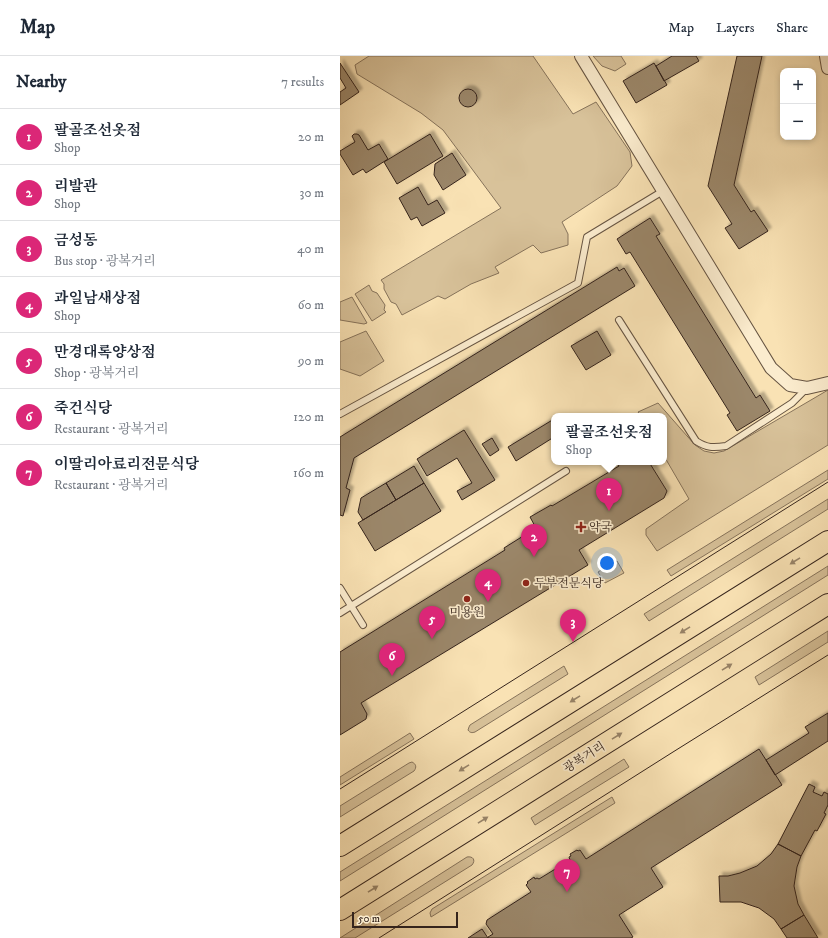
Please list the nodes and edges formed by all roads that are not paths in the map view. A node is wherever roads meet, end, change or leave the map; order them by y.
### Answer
1 (581, 56) edge
2 (826, 56) edge
3 (828, 68) edge
4 (663, 191) junction
5 (619, 320) dead end
6 (828, 383) edge
7 (808, 388) junction
8 (340, 414) edge
9 (566, 471) dead end
10 (828, 540) edge
11 (340, 588) edge
12 (828, 604) edge
13 (352, 606) junction
14 (340, 612) edge
15 (363, 625) dead end
16 (340, 846) edge
17 (340, 910) edge

1 - 4 street
2 - 3 street
4 - 7 street
4 - 8 lane
5 - 7 lane
6 - 7 street
9 - 13 lane
10 -> 16 highway
11 - 13 lane
17 -> 12 highway, 광복거리
13 - 14 lane
13 - 15 lane

